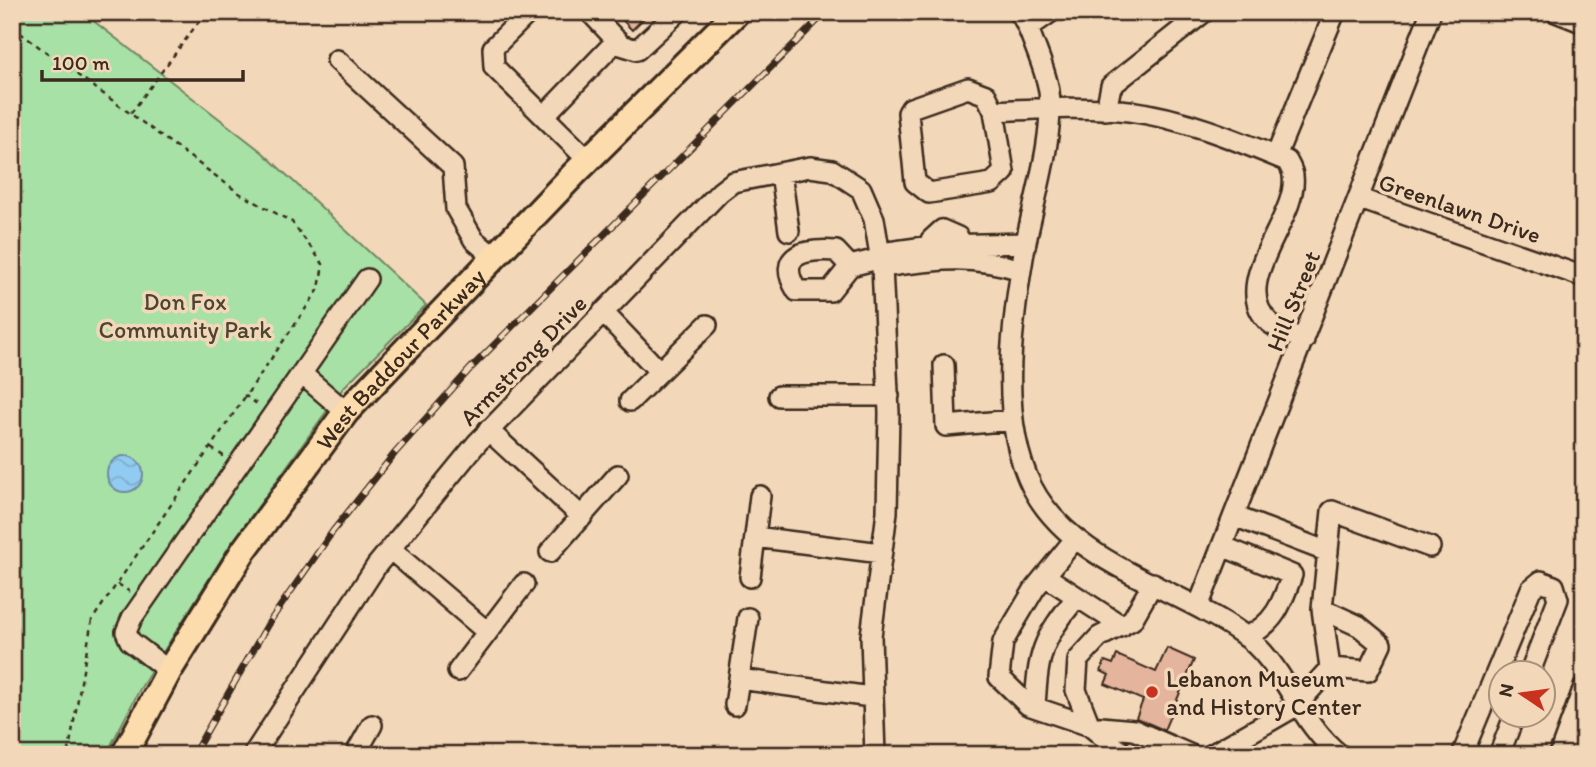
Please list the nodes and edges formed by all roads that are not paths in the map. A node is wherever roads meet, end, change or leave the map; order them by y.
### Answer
1 (529, 12) edge
2 (590, 12) edge
3 (678, 12) edge
4 (737, 12) edge
5 (1052, 12) edge
6 (1204, 12) edge
7 (1335, 12) edge
8 (1431, 12) edge
9 (1556, 12) edge
10 (1023, 20) edge
11 (1584, 23) edge
12 (617, 40) junction
13 (337, 60) dead end
14 (1048, 108) junction
15 (1106, 110) junction
16 (994, 111) junction
17 (544, 116) junction
18 (1276, 156) junction
19 (588, 160) junction
20 (782, 173) junction
21 (1360, 199) junction
22 (789, 231) dead end
23 (1026, 243) junction
24 (966, 252) junction
25 (494, 257) junction
26 (882, 259) junction
27 (850, 266) dead end
28 (1021, 270) junction
29 (1584, 277) edge
30 (367, 279) dead end
31 (603, 312) junction
32 (707, 325) dead end
33 (1304, 340) junction
34 (944, 365) dead end
35 (659, 371) junction
36 (303, 375) junction
37 (779, 396) dead end
38 (889, 396) junction
39 (630, 401) dead end
40 (346, 412) junction
41 (1013, 420) junction
42 (488, 430) junction
43 (618, 475) dead end
44 (760, 496) dead end
45 (1234, 516) junction
46 (582, 517) junction
47 (755, 537) junction
48 (1075, 539) junction
49 (1222, 546) junction
50 (1430, 547) dead end
51 (390, 549) junction
52 (550, 552) dead end
53 (1328, 552) junction
54 (881, 553) junction
55 (1045, 576) junction
56 (750, 577) dead end
57 (1153, 583) junction
58 (524, 584) dead end
59 (1077, 597) junction
60 (1198, 607) junction
61 (1322, 609) junction
62 (748, 618) dead end
63 (1122, 626) junction
64 (486, 631) junction
65 (1246, 637) junction
66 (1506, 648) junction
67 (1522, 658) edge
68 (1536, 658) edge
69 (1330, 668) junction
70 (169, 671) junction
71 (458, 671) dead end
72 (739, 679) junction
73 (1584, 687) edge
74 (871, 697) junction
75 (735, 705) dead end
76 (1296, 706) junction
77 (1035, 707) junction
78 (372, 725) dead end
79 (1090, 726) junction
80 (1510, 728) edge
81 (1134, 730) junction
82 (1123, 753) edge
83 (124, 755) edge
84 (253, 755) edge
85 (355, 755) edge
86 (875, 755) edge
87 (1191, 755) edge
88 (1211, 755) edge
89 (1340, 755) edge
90 (1462, 755) edge
91 (1499, 755) edge
92 (1559, 755) edge

1 - 17 street
2 - 12 street
3 - 12 street
4 - 19 main road, West Baddour Parkway
5 - 10 street
6 - 15 street
7 - 18 street
8 - 21 street, Hill Street
9 - 11 street
10 - 14 street
12 - 17 street
13 - 25 street
14 - 15 street
14 - 16 street
14 - 23 street
15 - 18 street
16 - 16 street
17 - 19 street
18 - 33 street
19 - 25 main road, West Baddour Parkway
20 - 22 street
20 - 26 street, Armstrong Drive
20 - 31 street, Armstrong Drive
21 - 29 street, Greenlawn Drive
21 - 33 street, Hill Street
23 - 24 street
23 - 28 street
24 - 26 street
24 - 28 street
25 - 40 main road, West Baddour Parkway
26 - 27 street
26 - 38 street, Armstrong Drive
28 - 41 street
30 - 36 street
31 - 35 street
31 - 42 street, Armstrong Drive
32 - 35 street
33 - 45 street, Hill Street
34 - 41 street
35 - 39 street
36 - 40 street
36 - 70 street
37 - 38 street
38 - 54 street, Armstrong Drive
40 - 70 main road, West Baddour Parkway
41 - 48 street
42 - 46 street
42 - 51 street, Armstrong Drive
43 - 46 street
44 - 47 street
45 - 49 street, Hill Street
45 - 53 street
46 - 52 street
47 - 54 street
47 - 56 street
48 - 55 street
48 - 57 street
49 - 60 street, Hill Street
49 - 65 street
50 - 53 street
51 - 64 street
51 - 84 street, Armstrong Drive
53 - 61 street
54 - 74 street, Armstrong Drive
55 - 59 street
55 - 77 street
57 - 60 street
57 - 63 street
58 - 64 street
59 - 63 street
59 - 77 street
60 - 65 street
61 - 69 street
61 - 69 street
62 - 72 street
63 - 79 street
64 - 71 street
65 - 76 street
66 - 67 street
66 - 68 street
66 - 90 street
69 - 76 street
70 - 83 main road, West Baddour Parkway
72 - 74 street
72 - 75 street
73 - 92 street
74 - 86 street, Armstrong Drive
76 - 88 street
76 - 89 street
77 - 79 street
78 - 85 street
79 - 81 street
79 - 82 street
80 - 91 street
81 - 82 street
81 - 87 street

